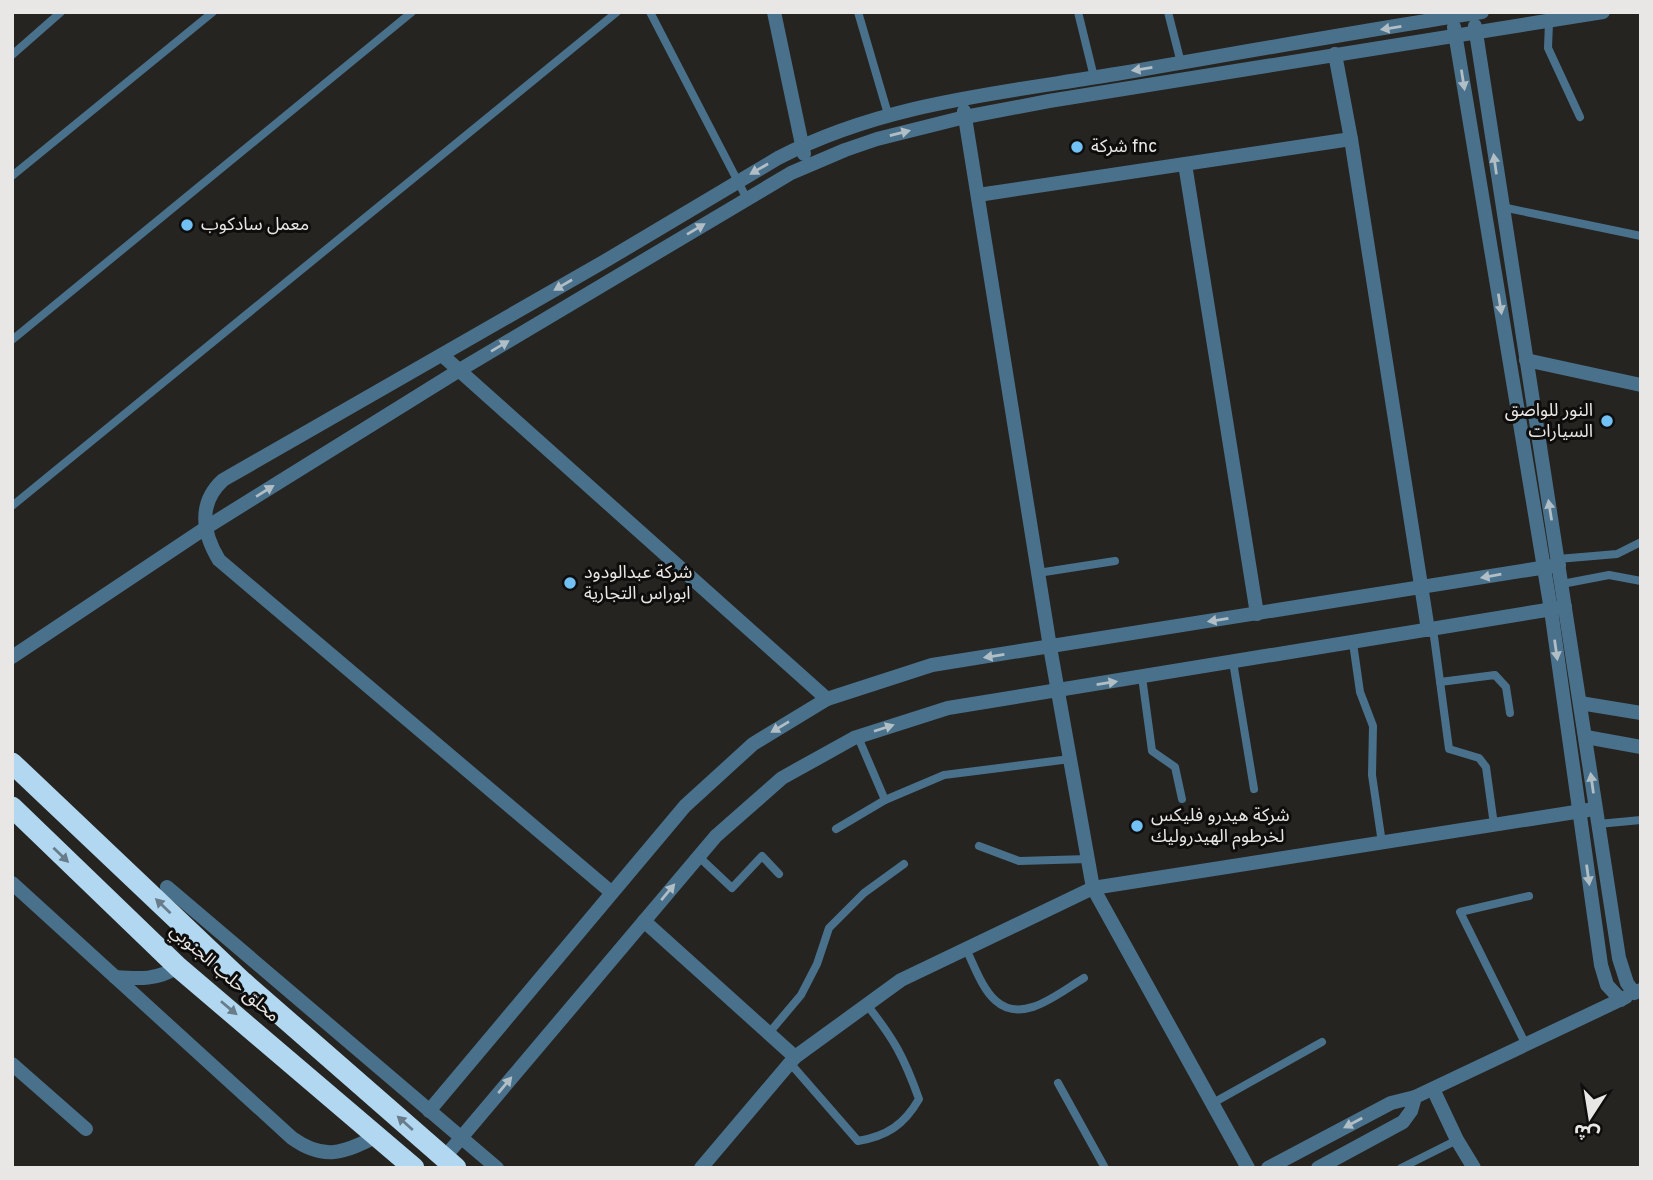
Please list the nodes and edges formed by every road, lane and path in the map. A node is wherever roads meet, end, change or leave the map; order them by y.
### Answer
1 (61, 12) edge
2 (213, 12) edge
3 (412, 12) edge
4 (617, 12) edge
5 (650, 12) edge
6 (774, 12) edge
7 (858, 12) edge
8 (1078, 12) edge
9 (1168, 12) edge
10 (1603, 12) edge
11 (1476, 13) edge
12 (1452, 15) edge
13 (1549, 22) junction
14 (1476, 32) junction
15 (1456, 36) junction
16 (1335, 54) junction
17 (12, 55) edge
18 (1181, 63) junction
19 (1094, 77) junction
20 (962, 99) junction
21 (888, 114) junction
22 (965, 117) junction
23 (1580, 117) dead end
24 (1351, 139) junction
25 (802, 145) junction
26 (1185, 164) junction
27 (807, 165) junction
28 (12, 176) edge
29 (737, 182) junction
30 (978, 195) junction
31 (747, 199) junction
32 (1502, 207) junction
33 (1641, 236) edge
34 (605, 261) junction
35 (615, 277) junction
36 (12, 340) edge
37 (442, 355) junction
38 (1526, 360) junction
39 (458, 371) junction
40 (1641, 385) edge
41 (12, 506) edge
42 (207, 527) junction
43 (1641, 542) edge
44 (1115, 561) dead end
45 (1558, 562) junction
46 (1543, 567) junction
47 (1038, 573) junction
48 (1641, 581) edge
49 (1562, 584) junction
50 (1422, 588) junction
51 (1558, 608) junction
52 (1257, 614) junction
53 (1431, 630) junction
54 (1353, 643) junction
55 (1050, 647) junction
56 (12, 657) edge
57 (1233, 662) junction
58 (1142, 677) junction
59 (1440, 682) junction
60 (1058, 690) junction
61 (827, 699) junction
62 (1580, 703) junction
63 (1510, 713) dead end
64 (1641, 713) edge
65 (858, 737) junction
66 (1586, 737) junction
67 (1641, 747) edge
68 (1070, 759) junction
69 (12, 763) edge
70 (1254, 789) dead end
71 (1182, 799) dead end
72 (885, 800) junction
73 (12, 807) edge
74 (1596, 809) junction
75 (1579, 811) junction
76 (1641, 820) edge
77 (1598, 824) junction
78 (1494, 825) junction
79 (836, 829) dead end
80 (1382, 843) junction
81 (979, 846) dead end
82 (698, 856) junction
83 (1088, 859) junction
84 (904, 864) dead end
85 (779, 874) dead end
86 (12, 883) edge
87 (167, 887) dead end
88 (1093, 888) junction
89 (611, 892) junction
90 (1529, 897) dead end
91 (643, 921) junction
92 (966, 949) junction
93 (178, 967) junction
94 (115, 977) junction
95 (1084, 978) dead end
96 (1639, 993) edge
97 (1620, 1000) junction
98 (867, 1005) junction
99 (769, 1033) junction
100 (1322, 1042) dead end
101 (1526, 1045) junction
102 (793, 1060) junction
103 (12, 1064) edge
104 (1058, 1083) dead end
105 (1433, 1089) junction
106 (1415, 1097) junction
107 (1213, 1102) junction
108 (429, 1111) junction
109 (86, 1129) dead end
110 (377, 1136) junction
111 (461, 1137) junction
112 (1457, 1140) junction
113 (450, 1163) edge
114 (414, 1168) edge
115 (497, 1168) edge
116 (701, 1168) edge
117 (1105, 1168) edge
118 (1248, 1168) edge
119 (1268, 1168) edge
120 (1318, 1168) edge
121 (1401, 1168) edge
122 (1474, 1168) edge

1 - 17 lane
2 - 28 lane
3 - 36 lane
4 - 41 lane
5 - 29 lane
6 - 25 street
7 - 21 lane
8 - 19 lane
9 - 18 lane
10 - 13 street
11 - 12 street
11 - 14 street
12 - 15 street
12 -> 18 street
13 - 14 street
13 - 23 lane
14 - 15 street
32 -> 14 street
15 - 16 street
15 -> 46 street
16 - 22 street
16 - 24 street
18 -> 19 street
19 - 20 street
20 - 21 street
20 - 22 street
21 - 25 street
27 -> 22 street
22 - 30 street
24 - 26 street
24 - 50 street
25 - 27 street
25 -> 29 street
26 - 30 street
26 - 52 street
27 - 31 street
29 - 31 lane
29 - 34 street
30 - 47 street
35 -> 31 street
32 - 33 lane
32 - 38 street
34 - 35 street
34 -> 37 street
39 -> 35 street
37 - 39 street
37 - 42 street
38 - 40 street
45 -> 38 street
42 -> 39 street
39 - 61 street
42 - 56 street
42 - 89 street
43 - 45 lane
44 - 47 lane
45 - 46 street
45 - 49 street
46 -> 50 street
46 - 51 street
47 - 55 street
48 - 49 lane
49 - 51 street
50 - 52 street
50 - 53 street
51 - 53 street
51 - 62 street
51 -> 75 street
52 -> 55 street
53 - 54 street
53 - 59 lane
54 - 57 street
54 - 80 lane
55 - 60 street
55 -> 61 street
57 - 58 street
57 - 70 lane
60 -> 58 street
58 - 71 lane
59 - 63 lane
59 - 78 lane
65 -> 60 street
60 - 68 street
61 -> 89 street
62 - 64 street
62 - 66 street
65 - 72 lane
65 - 82 street
66 - 67 street
74 -> 66 street
68 - 72 lane
68 - 83 street
113 -> 69 highway
72 - 79 lane
73 -> 93 highway, محلق حلب الجنوبي
74 - 75 street
74 - 77 street
75 - 78 street
75 -> 97 street
76 - 77 lane
77 - 96 street
78 - 80 street
80 - 88 street
81 - 83 lane
82 - 85 lane
91 -> 82 street
83 - 88 street
84 - 99 lane
86 - 94 street
87 - 108 street
88 - 92 street
88 - 107 street
89 - 108 street
90 - 101 lane
91 - 99 street
111 -> 91 street
92 - 95 lane
92 - 98 street
93 - 94 street
93 -> 110 highway, محلق حلب الجنوبي
94 - 110 street
96 - 97 street
97 - 101 street
98 - 102 street
98 - 102 lane
99 - 102 street
100 - 107 lane
101 - 105 street
102 - 116 street
103 - 109 street
104 - 117 lane
105 - 106 street
105 - 112 street
106 -> 119 street
106 - 120 street
107 - 118 street
108 - 111 street
110 - 114 highway, محلق حلب الجنوبي
111 - 113 street
111 - 115 street
112 - 121 lane
112 - 122 street

